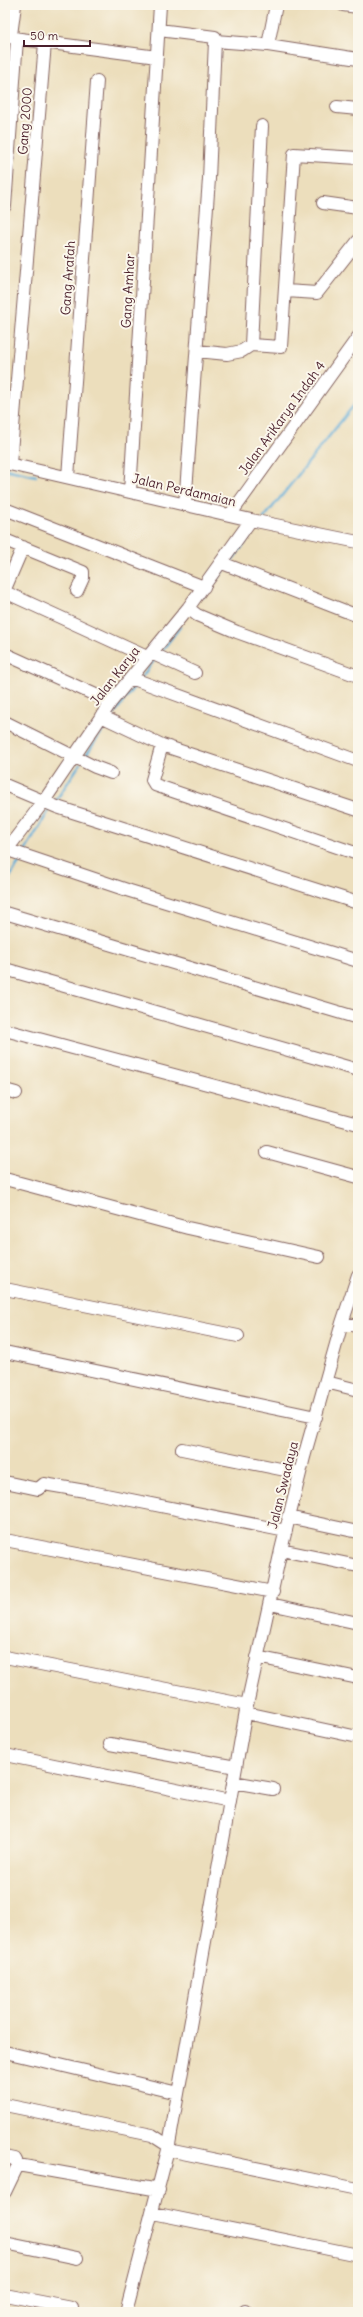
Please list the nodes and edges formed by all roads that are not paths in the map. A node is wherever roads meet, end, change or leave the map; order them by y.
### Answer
1 (15, 5) edge
2 (158, 5) edge
3 (276, 5) edge
4 (343, 5) edge
5 (358, 7) edge
6 (159, 30) junction
7 (17, 40) junction
8 (215, 41) junction
9 (44, 43) junction
10 (268, 45) junction
11 (157, 57) junction
12 (358, 59) edge
13 (97, 81) dead end
14 (337, 107) dead end
15 (358, 109) edge
16 (262, 126) dead end
17 (358, 158) edge
18 (323, 203) dead end
19 (5, 206) edge
20 (358, 208) edge
21 (357, 243) edge
22 (286, 291) junction
23 (358, 337) edge
24 (251, 345) junction
25 (196, 351) junction
26 (7, 464) edge
27 (68, 477) junction
28 (130, 492) junction
29 (185, 505) junction
30 (5, 509) edge
31 (230, 515) junction
32 (250, 522) junction
33 (5, 540) edge
34 (358, 542) edge
35 (23, 546) junction
36 (226, 566) junction
37 (204, 587) junction
38 (5, 589) edge
39 (77, 591) dead end
40 (5, 592) edge
41 (192, 611) junction
42 (358, 616) edge
43 (5, 654) edge
44 (149, 655) junction
45 (195, 673) dead end
46 (358, 676) edge
47 (136, 680) junction
48 (111, 702) junction
49 (106, 719) junction
50 (5, 722) edge
51 (162, 744) junction
52 (80, 759) junction
53 (358, 761) edge
54 (111, 773) dead end
55 (5, 785) edge
56 (50, 804) junction
57 (358, 810) edge
58 (8, 851) edge
59 (358, 853) edge
60 (358, 903) edge
61 (5, 913) edge
62 (358, 961) edge
63 (5, 969) edge
64 (358, 1018) edge
65 (5, 1030) edge
66 (358, 1070) edge
67 (358, 1124) edge
68 (267, 1152) dead end
69 (358, 1176) edge
70 (5, 1180) edge
71 (319, 1257) dead end
72 (358, 1275) edge
73 (5, 1289) edge
74 (342, 1322) junction
75 (358, 1326) edge
76 (238, 1336) dead end
77 (5, 1352) edge
78 (326, 1382) junction
79 (358, 1390) edge
80 (316, 1417) junction
81 (182, 1449) dead end
82 (300, 1473) junction
83 (5, 1482) edge
84 (288, 1517) junction
85 (286, 1531) junction
86 (358, 1532) edge
87 (5, 1540) edge
88 (281, 1550) junction
89 (358, 1566) edge
90 (271, 1598) junction
91 (358, 1623) edge
92 (5, 1656) edge
93 (257, 1657) junction
94 (358, 1678) edge
95 (247, 1709) junction
96 (358, 1737) edge
97 (110, 1744) dead end
98 (5, 1755) edge
99 (236, 1767) junction
100 (233, 1782) junction
101 (273, 1788) dead end
102 (230, 1801) junction
103 (5, 2052) edge
104 (178, 2092) junction
105 (5, 2105) edge
106 (168, 2148) junction
107 (5, 2157) edge
108 (18, 2165) junction
109 (358, 2189) edge
110 (159, 2190) junction
111 (5, 2192) edge
112 (153, 2214) junction
113 (5, 2243) edge
114 (358, 2255) edge
115 (77, 2258) dead end
116 (5, 2295) edge
117 (71, 2312) edge
118 (126, 2312) edge

1 - 7 street
2 - 6 street, Gang Amhar
3 - 10 street
4 - 5 street
6 - 8 street
6 - 11 street, Gang Amhar
7 - 9 street
7 - 19 street
8 - 10 street
8 - 25 street
9 - 11 street
9 - 26 street, Gang 2000
10 - 12 street
11 - 28 street, Gang Amhar
13 - 27 street, Gang Arafah
14 - 15 street
16 - 24 street
17 - 22 street
18 - 20 street
21 - 22 street
22 - 24 street
23 - 31 street, Jalan AriKarya Indah 4
24 - 25 street
25 - 29 street
26 - 27 street, Jalan Perdamaian
27 - 28 street, Jalan Perdamaian
28 - 29 street, Jalan Perdamaian
29 - 31 street, Jalan Perdamaian
30 - 37 street
31 - 32 street, Jalan Perdamaian
32 - 34 street, Jalan Perdamaian
32 - 36 street, Jalan Karya
33 - 35 street
35 - 38 street
35 - 39 street
36 - 37 street, Jalan Karya
36 - 42 street
37 - 41 street, Jalan Karya
40 - 44 street
41 - 44 street, Jalan Karya
41 - 46 street
43 - 48 street
44 - 45 street
44 - 47 street, Jalan Karya
47 - 48 street, Jalan Karya
47 - 53 street
48 - 49 street, Jalan Karya
49 - 51 street
49 - 52 street, Jalan Karya
50 - 52 street
51 - 57 street
51 - 59 street
52 - 54 street
52 - 56 street, Jalan Karya
55 - 56 street
56 - 58 street, Jalan Karya
56 - 60 street
58 - 62 street
61 - 64 street
63 - 66 street
65 - 67 street
68 - 69 street
70 - 71 street
72 - 74 street, Jalan Swadaya
73 - 76 street
74 - 75 street
74 - 78 street, Jalan Swadaya
77 - 80 street
78 - 79 street
78 - 80 street, Jalan Swadaya
80 - 82 street, Jalan Swadaya
81 - 82 street
82 - 84 street, Jalan Swadaya
83 - 85 street
84 - 85 street, Jalan Swadaya
84 - 86 street
85 - 88 street, Jalan Swadaya
87 - 90 street
88 - 89 street
88 - 90 street, Jalan Swadaya
90 - 91 street
90 - 93 street, Jalan Swadaya
92 - 95 street
93 - 94 street
93 - 95 street, Jalan Swadaya
95 - 96 street
95 - 99 street, Jalan Swadaya
97 - 99 street
98 - 102 street
99 - 100 street, Jalan Swadaya
100 - 101 street
100 - 102 street, Jalan Swadaya
102 - 104 street, Jalan Swadaya
103 - 104 street
104 - 106 street, Jalan Swadaya
105 - 106 street
106 - 109 street
106 - 110 street, Jalan Swadaya
107 - 108 street
108 - 110 street
108 - 111 street
110 - 112 street, Jalan Swadaya
112 - 114 street
112 - 118 street, Jalan Swadaya
113 - 115 street
116 - 117 street

